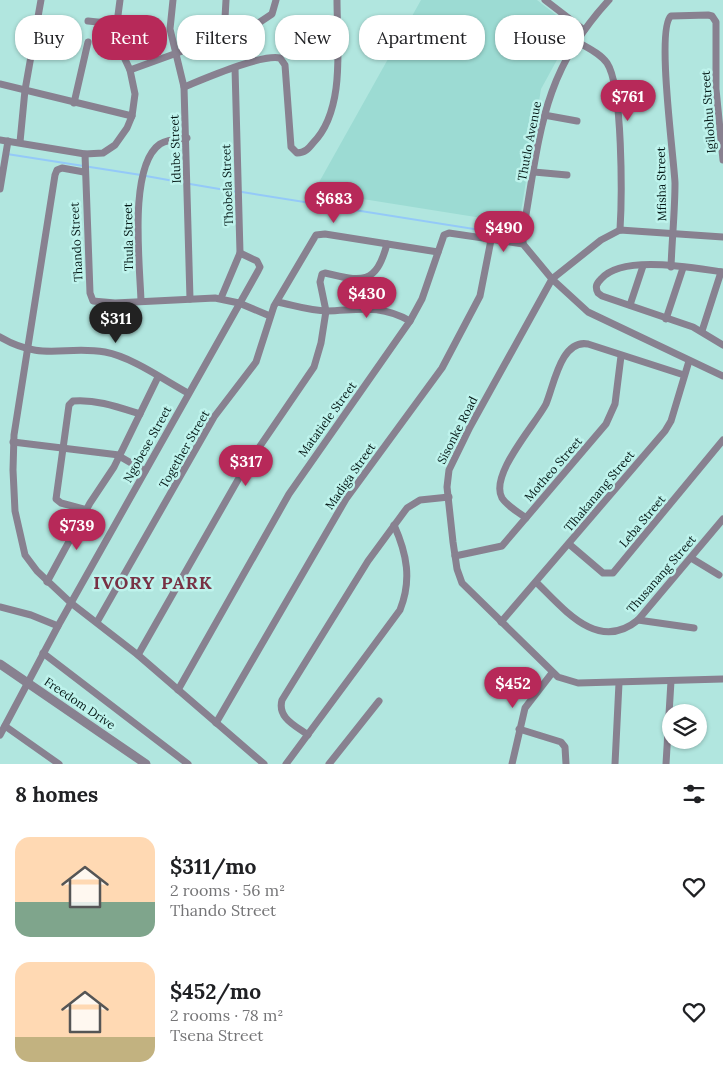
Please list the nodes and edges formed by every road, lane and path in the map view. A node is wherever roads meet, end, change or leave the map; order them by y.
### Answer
1 (41, 0) edge
2 (120, 0) edge
3 (173, 0) edge
4 (226, 0) edge
5 (276, 0) edge
6 (337, 0) edge
7 (545, 0) edge
8 (609, 0) edge
9 (118, 15) edge
10 (225, 15) edge
11 (564, 15) edge
12 (265, 20) edge
13 (88, 21) dead end
14 (92, 21) edge
15 (584, 30) edge
16 (88, 42) dead end
17 (584, 47) edge
18 (176, 53) junction
19 (125, 60) edge
20 (566, 60) edge
21 (234, 68) junction
22 (130, 70) junction
23 (666, 77) joint
24 (0, 84) edge
25 (184, 87) junction
26 (26, 90) junction
27 (720, 102) edge
28 (74, 103) junction
29 (544, 115) junction
30 (132, 116) junction
31 (577, 121) dead end
32 (186, 138) junction
33 (0, 140) edge
34 (8, 141) junction
35 (20, 142) junction
36 (85, 154) junction
37 (723, 160) edge
38 (84, 172) junction
39 (534, 172) junction
40 (567, 175) dead end
41 (0, 190) edge
42 (620, 230) junction
43 (672, 232) junction
44 (723, 237) edge
45 (491, 240) junction
46 (387, 244) junction
47 (523, 244) junction
48 (438, 252) junction
49 (240, 253) junction
50 (643, 266) junction
51 (671, 267) junction
52 (683, 268) junction
53 (722, 272) edge
54 (552, 278) junction
55 (190, 298) junction
56 (221, 298) junction
57 (141, 301) junction
58 (277, 302) junction
59 (239, 303) junction
60 (630, 305) junction
61 (326, 311) junction
62 (270, 316) junction
63 (666, 319) junction
64 (410, 321) junction
65 (702, 331) junction
66 (0, 338) edge
67 (723, 345) edge
68 (28, 350) junction
69 (621, 356) junction
70 (689, 361) junction
71 (684, 375) junction
72 (723, 376) edge
73 (158, 377) junction
74 (188, 393) junction
75 (140, 414) junction
76 (723, 440) edge
77 (13, 442) junction
78 (62, 448) junction
79 (119, 456) junction
80 (146, 471) junction
81 (448, 497) junction
82 (87, 510) junction
83 (526, 518) junction
84 (723, 519) edge
85 (394, 526) junction
86 (569, 544) junction
87 (455, 556) junction
88 (690, 558) junction
89 (719, 575) dead end
90 (47, 582) junction
91 (537, 583) junction
92 (71, 603) junction
93 (0, 607) edge
94 (638, 620) junction
95 (97, 622) junction
96 (500, 622) junction
97 (58, 626) junction
98 (694, 628) dead end
99 (43, 653) junction
100 (138, 655) junction
101 (0, 664) edge
102 (552, 672) junction
103 (723, 679) edge
104 (671, 681) junction
105 (28, 683) junction
106 (619, 683) junction
107 (178, 690) junction
108 (379, 701) dead end
109 (216, 723) junction
110 (5, 726) junction
111 (519, 728) junction
112 (0, 735) edge
113 (308, 735) junction
114 (59, 764) edge
115 (146, 764) edge
116 (188, 764) edge
117 (264, 764) edge
118 (286, 764) edge
119 (329, 764) edge
120 (512, 764) edge
121 (566, 764) edge
122 (615, 764) edge
123 (666, 764) edge

1 - 26 street
2 - 9 street
3 - 18 street, Idube Street
4 - 10 street
5 - 12 street
6 - 21 street
7 - 11 street
8 - 15 street, Thutlo Avenue
13 - 14 street
16 - 28 street
17 - 42 street
18 - 22 street
18 - 25 street, Idube Street
19 - 22 street
20 - 29 street, Thutlo Avenue
21 - 25 street
21 - 49 street, Thobela Street
22 - 30 street
23 - 27 street, Igilobhu Street
23 - 43 street, Mfisha Street
24 - 26 street
25 - 32 street, Idube Street
26 - 28 street
26 - 35 street
27 - 37 street, Igilobhu Street
28 - 30 street
29 - 31 street
29 - 39 street, Thutlo Avenue
30 - 36 street
32 - 55 street, Idube Street
32 - 57 street, Thula Street
33 - 34 street
34 - 35 street
34 - 41 street
35 - 36 street
36 - 38 street, Thando Street
38 - 57 street, Thando Street
38 - 68 street
39 - 40 street
39 - 47 street, Thutlo Avenue
42 - 43 street
42 - 54 street, Sisonke Road
43 - 44 street
43 - 51 street, Mfisha Street
45 - 47 street
45 - 48 street, Matatiele Street
45 - 109 street, Madiga Street
46 - 48 street
46 - 58 street, Together Street
46 - 61 street
47 - 54 street
48 - 64 street, Matatiele Street
49 - 56 street, Thobela Street
49 - 59 street, Ngobese Street
50 - 51 street
50 - 60 street
50 - 60 street
51 - 52 street
52 - 53 street
52 - 63 street
53 - 65 street
54 - 70 street
54 - 81 street, Sisonke Road
55 - 56 street, Thando Street
55 - 57 street, Thando Street
56 - 59 street, Thando Street
58 - 61 street
58 - 62 street, Together Street
59 - 62 street
59 - 74 street, Ngobese Street
60 - 63 street
61 - 64 street
61 - 100 street
62 - 95 street, Together Street
63 - 65 street
64 - 107 street, Matatiele Street
65 - 67 street
66 - 68 street
68 - 73 street
68 - 77 street
69 - 71 street
69 - 83 street, Motheo Street
69 - 83 street
70 - 71 street, Tlhakanang Street
70 - 72 street
71 - 86 street, Tlhakanang Street
73 - 74 street
73 - 75 street
74 - 80 street, Ngobese Street
75 - 78 street
75 - 79 street
76 - 86 street, Leba Street
77 - 78 street
77 - 90 street
78 - 79 street
78 - 82 street
79 - 80 street
79 - 82 street
80 - 92 street, Ngobese Street
81 - 85 street
81 - 87 street, Sisonke Road
82 - 90 street
83 - 87 street, Motheo Street
84 - 88 street, Thusanang Street
85 - 113 street
85 - 113 street
86 - 91 street, Tlhakanang Street
87 - 96 street, Sisonke Road
88 - 89 street
88 - 94 street, Thusanang Street
90 - 92 street
91 - 94 street, Thusanang Street
91 - 96 street, Tlhakanang Street
92 - 95 street
92 - 97 street, Ngobese Street
93 - 97 street
94 - 98 street
95 - 100 street
96 - 102 street, Sisonke Road
97 - 99 street, Ngobese Street
99 - 105 street, Ngobese Street
99 - 116 street
100 - 107 street
101 - 105 street, Freedom Drive
102 - 106 street, Sisonke Road
102 - 111 street
103 - 104 street, Sisonke Road
104 - 106 street, Sisonke Road
104 - 123 street
105 - 110 street, Ngobese Street
105 - 115 street, Freedom Drive
106 - 122 street
107 - 109 street
108 - 119 street
109 - 117 street
110 - 112 street, Ngobese Street
110 - 114 street
111 - 120 street
111 - 121 street
113 - 118 street

